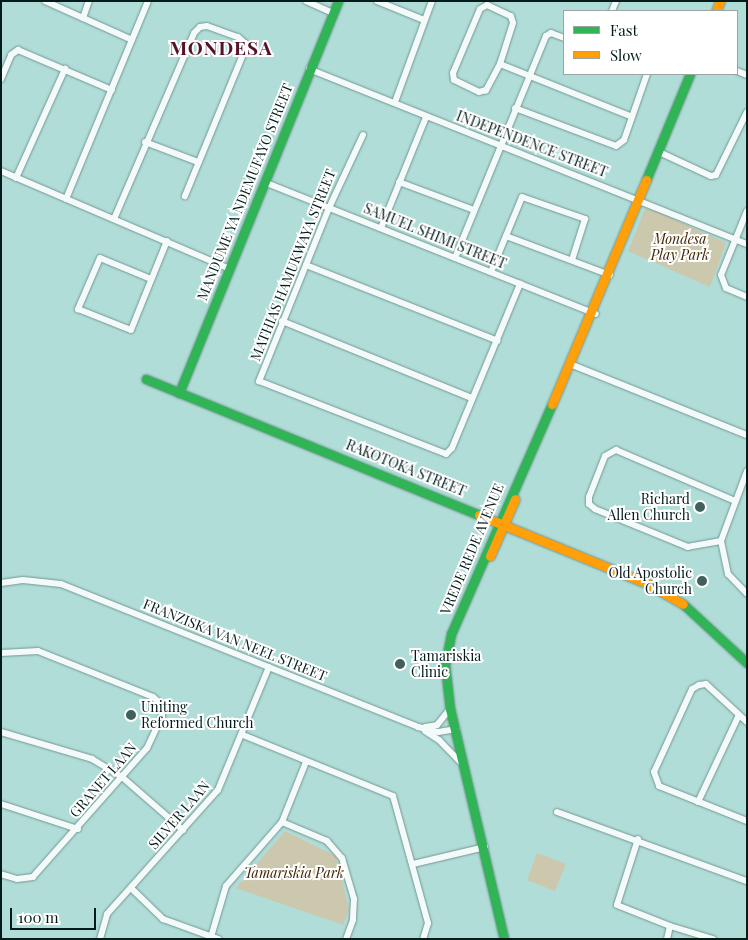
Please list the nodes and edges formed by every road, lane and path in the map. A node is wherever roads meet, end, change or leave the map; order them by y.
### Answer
1 (45, 1) edge
2 (90, 1) edge
3 (148, 1) edge
4 (306, 1) edge
5 (338, 1) edge
6 (377, 1) edge
7 (432, 1) edge
8 (333, 13) junction
9 (83, 18) junction
10 (424, 20) junction
11 (563, 38) edge
12 (132, 40) junction
13 (500, 64) junction
14 (65, 69) junction
15 (308, 69) junction
16 (530, 75) junction
17 (647, 75) edge
18 (690, 75) edge
19 (1, 79) edge
20 (112, 90) junction
21 (395, 102) junction
22 (515, 108) junction
23 (747, 112) edge
24 (630, 116) junction
25 (426, 117) junction
26 (363, 136) dead end
27 (146, 142) junction
28 (500, 144) junction
29 (658, 152) junction
30 (198, 162) junction
31 (1, 172) edge
32 (16, 178) junction
33 (264, 182) junction
34 (399, 182) junction
35 (185, 196) dead end
36 (66, 199) junction
37 (639, 199) junction
38 (329, 208) junction
39 (474, 210) junction
40 (747, 211) edge
41 (114, 219) junction
42 (381, 228) junction
43 (506, 236) junction
44 (736, 239) junction
45 (167, 241) junction
46 (747, 244) edge
47 (455, 258) junction
48 (572, 260) junction
49 (306, 265) junction
50 (230, 269) junction
51 (491, 272) junction
52 (608, 275) junction
53 (151, 279) junction
54 (520, 284) junction
55 (747, 297) edge
56 (594, 313) junction
57 (282, 321) junction
58 (498, 341) junction
59 (572, 365) junction
60 (146, 379) dead end
61 (178, 393) junction
62 (472, 398) junction
63 (747, 435) edge
64 (747, 471) edge
65 (736, 501) junction
66 (500, 524) junction
67 (721, 541) junction
68 (1, 583) edge
69 (747, 594) edge
70 (1, 653) edge
71 (747, 663) edge
72 (270, 667) junction
73 (450, 709) junction
74 (740, 715) junction
75 (747, 722) edge
76 (418, 727) junction
77 (456, 729) junction
78 (1, 732) edge
79 (243, 735) junction
80 (306, 762) junction
81 (461, 763) junction
82 (122, 777) junction
83 (698, 802) junction
84 (1, 804) edge
85 (557, 812) dead end
86 (747, 821) edge
87 (282, 822) junction
88 (78, 829) junction
89 (183, 830) junction
90 (638, 839) junction
91 (484, 847) junction
92 (413, 864) junction
93 (1, 874) edge
94 (747, 881) edge
95 (131, 888) junction
96 (670, 926) junction
97 (214, 938) edge
98 (100, 939) edge
99 (346, 939) edge
100 (424, 939) edge
101 (504, 939) edge
102 (510, 939) edge
103 (667, 939) edge
104 (713, 939) edge

1 - 9 street
2 - 9 street
3 - 12 street
4 - 8 street
5 - 8 street, MANDUME YA NDEMUFAYO STREET
6 - 10 street
7 - 10 street
8 - 15 street, MANDUME YA NDEMUFAYO STREET
9 - 12 street
10 - 21 street
11 - 16 street
12 - 20 street
13 - 13 street
13 - 16 street
14 - 19 street
14 - 20 street
14 - 32 street
15 - 21 street, INDEPENDENCE STREET
15 - 33 street, MANDUME YA NDEMUFAYO STREET
16 - 22 street
16 - 24 street
17 - 24 street
18 - 29 street, VREDE REDE AVENUE
20 - 36 street
21 - 25 street, INDEPENDENCE STREET
22 - 24 street
22 - 28 street
23 - 29 street
25 - 28 street, INDEPENDENCE STREET
25 - 34 street
26 - 38 street, MATHIAS HAMUKWAYA STREET
27 - 30 street
27 - 30 street
27 - 41 street
28 - 37 street, INDEPENDENCE STREET
28 - 39 street
29 - 37 street, VREDE REDE AVENUE
30 - 35 street
31 - 32 street
32 - 36 street
33 - 38 street, SAMUEL SHIMI STREET
33 - 50 street, MANDUME YA NDEMUFAYO STREET
34 - 39 street
34 - 42 street
36 - 41 street
37 - 44 street, INDEPENDENCE STREET
37 - 52 street, VREDE REDE AVENUE
38 - 42 street, SAMUEL SHIMI STREET
38 - 49 street, MATHIAS HAMUKWAYA STREET
39 - 47 street
40 - 44 street
41 - 45 street
42 - 47 street, SAMUEL SHIMI STREET
43 - 48 street
43 - 48 street
43 - 51 street
44 - 46 street, INDEPENDENCE STREET
44 - 55 street
45 - 50 street
45 - 53 street
47 - 51 street, SAMUEL SHIMI STREET
48 - 52 street
49 - 57 street, MATHIAS HAMUKWAYA STREET
49 - 58 street
50 - 61 street, MANDUME YA NDEMUFAYO STREET
51 - 54 street, SAMUEL SHIMI STREET
52 - 56 street, VREDE REDE AVENUE
53 - 53 street
54 - 56 street, SAMUEL SHIMI STREET
54 - 58 street, MATHIAS HAMUKWAYA STREET
56 - 59 street, VREDE REDE AVENUE
57 - 62 street
57 - 62 street, MATHIAS HAMUKWAYA STREET
58 - 62 street, MATHIAS HAMUKWAYA STREET
59 - 63 street
59 - 66 street, VREDE REDE AVENUE
60 - 61 street, RAKOTOKA STREET
61 - 66 street, RAKOTOKA STREET
64 - 65 street
65 - 67 street
65 - 67 street
66 - 71 street, RAKOTOKA STREET
66 - 73 street, VREDE REDE AVENUE
66 - 77 street, VREDE REDE AVENUE
67 - 69 street
68 - 72 street, FRANZISKA VAN NEEL STREET
70 - 82 street, GRANET LAAN
72 - 76 street, FRANZISKA VAN NEEL STREET
72 - 79 street, SILVER LAAN
73 - 76 street
73 - 77 street, VREDE REDE AVENUE
74 - 75 street
74 - 83 street
74 - 83 street
76 - 77 street, FRANZISKA VAN NEEL STREET
76 - 81 street
77 - 81 street, VREDE REDE AVENUE
77 - 91 street, VREDE REDE AVENUE
78 - 82 street
79 - 80 street
79 - 89 street, SILVER LAAN
80 - 87 street
80 - 92 street
81 - 91 street, VREDE REDE AVENUE
82 - 88 street, GRANET LAAN
82 - 89 street
83 - 86 street
84 - 88 street
85 - 90 street
87 - 97 street
87 - 99 street
88 - 93 street, GRANET LAAN
89 - 95 street, SILVER LAAN
90 - 94 street
90 - 96 street
91 - 92 street
91 - 101 street, VREDE REDE AVENUE
91 - 102 street, VREDE REDE AVENUE
92 - 100 street
95 - 97 street
95 - 98 street, SILVER LAAN
96 - 103 street
96 - 104 street

